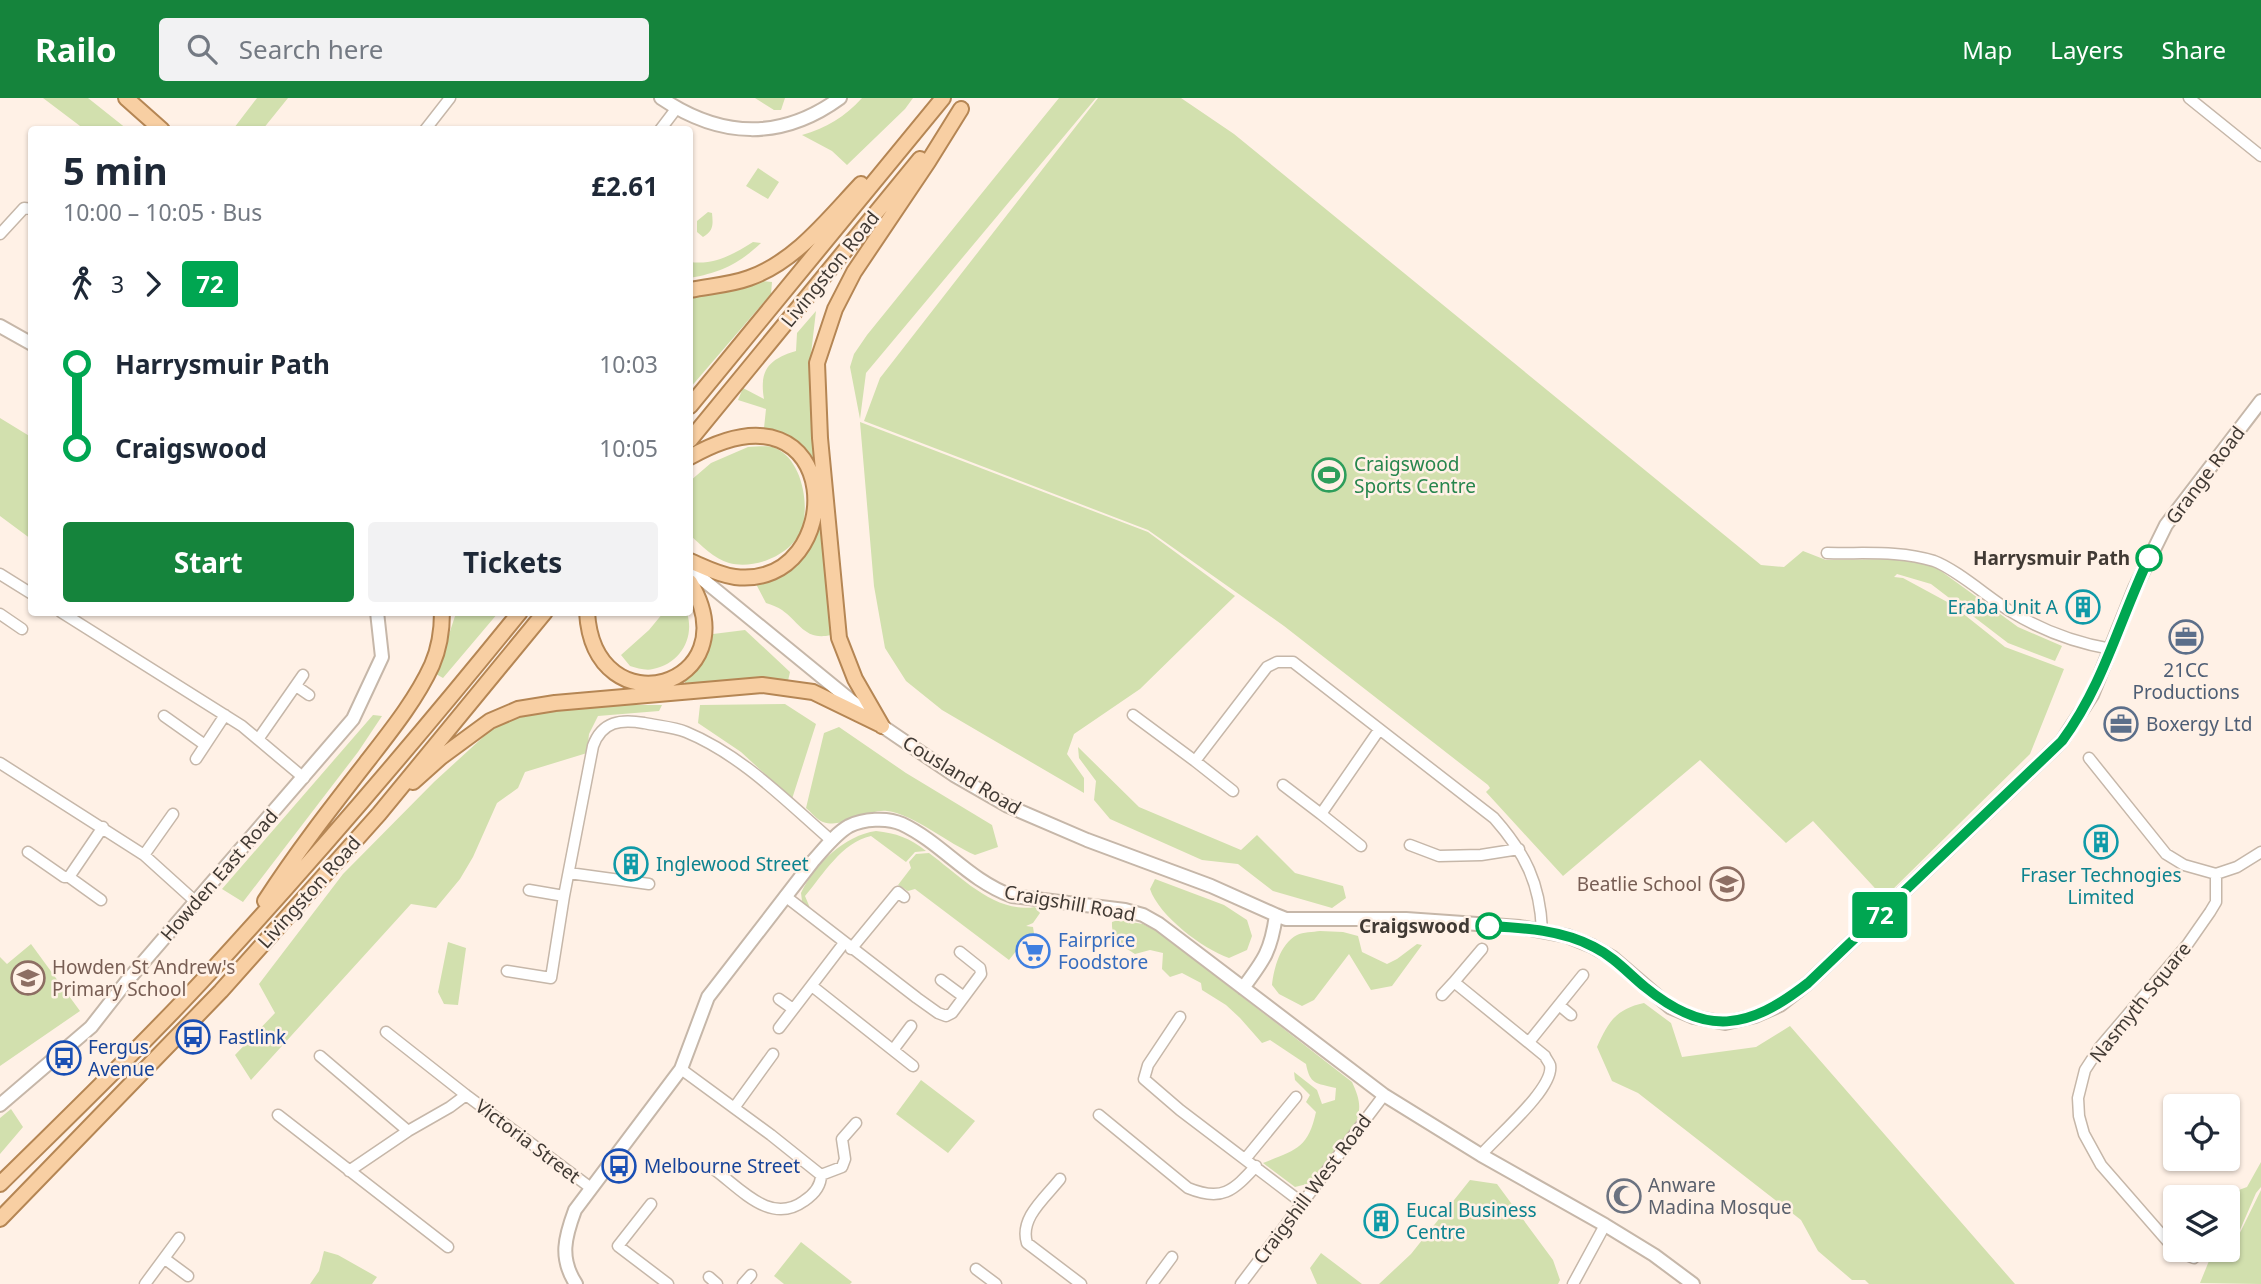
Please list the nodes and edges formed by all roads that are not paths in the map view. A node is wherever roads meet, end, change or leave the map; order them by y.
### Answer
1 (126, 98) edge
2 (450, 98) edge
3 (661, 98) edge
4 (839, 98) edge
5 (943, 98) edge
6 (2189, 98) edge
7 (965, 103) edge
8 (676, 108) junction
9 (929, 114) junction
10 (158, 126) edge
11 (428, 126) edge
12 (663, 126) edge
13 (2261, 156) edge
14 (28, 208) edge
15 (0, 234) edge
16 (693, 289) edge
17 (0, 326) edge
18 (28, 342) edge
19 (2261, 401) edge
20 (693, 403) edge
21 (693, 436) edge
22 (693, 456) edge
23 (1827, 553) dead end
24 (693, 562) edge
25 (693, 571) edge
26 (0, 574) edge
27 (693, 589) edge
28 (28, 592) edge
29 (0, 614) edge
30 (67, 616) edge
31 (377, 616) edge
32 (442, 616) edge
33 (517, 616) edge
34 (542, 616) edge
35 (587, 616) edge
36 (22, 629) dead end
37 (2111, 649) junction
38 (303, 675) dead end
39 (296, 687) junction
40 (309, 695) dead end
41 (225, 715) junction
42 (1133, 715) dead end
43 (164, 716) dead end
44 (882, 726) junction
45 (1379, 730) junction
46 (259, 738) junction
47 (205, 745) junction
48 (2089, 758) dead end
49 (195, 759) dead end
50 (1195, 761) junction
51 (0, 763) edge
52 (304, 778) junction
53 (1283, 785) dead end
54 (1233, 791) dead end
55 (173, 814) dead end
56 (379, 814) junction
57 (1321, 814) junction
58 (103, 827) junction
59 (832, 841) junction
60 (1410, 845) dead end
61 (1361, 846) dead end
62 (1519, 849) junction
63 (28, 852) dead end
64 (2261, 852) edge
65 (144, 855) junction
66 (569, 873) junction
67 (2216, 874) junction
68 (69, 877) junction
69 (649, 884) dead end
70 (529, 890) dead end
71 (564, 896) junction
72 (785, 896) junction
73 (904, 897) dead end
74 (101, 900) dead end
75 (196, 902) junction
76 (1276, 915) junction
77 (1542, 930) junction
78 (239, 940) junction
79 (848, 946) junction
80 (1482, 949) dead end
81 (960, 952) dead end
82 (507, 971) dead end
83 (1583, 975) dead end
84 (941, 980) dead end
85 (1454, 982) junction
86 (812, 986) junction
87 (1243, 988) junction
88 (1442, 995) dead end
89 (964, 997) junction
90 (779, 999) dead end
91 (1559, 1005) junction
92 (793, 1009) junction
93 (1571, 1015) dead end
94 (1180, 1017) dead end
95 (911, 1026) dead end
96 (779, 1028) dead end
97 (386, 1032) dead end
98 (1529, 1042) junction
99 (893, 1050) junction
100 (773, 1054) dead end
101 (320, 1056) dead end
102 (913, 1066) dead end
103 (681, 1069) junction
104 (466, 1094) junction
105 (1384, 1095) junction
106 (1296, 1097) dead end
107 (0, 1105) edge
108 (734, 1108) junction
109 (278, 1115) dead end
110 (1099, 1115) dead end
111 (856, 1123) dead end
112 (408, 1131) junction
113 (1481, 1155) junction
114 (1246, 1158) junction
115 (1256, 1166) junction
116 (716, 1170) dead end
117 (349, 1171) junction
118 (821, 1175) junction
119 (1060, 1179) dead end
120 (0, 1184) edge
121 (591, 1188) junction
122 (1301, 1202) junction
123 (650, 1204) dead end
124 (0, 1219) edge
125 (1605, 1225) junction
126 (2163, 1236) edge
127 (179, 1238) dead end
128 (448, 1247) dead end
129 (1172, 1257) dead end
130 (165, 1259) junction
131 (976, 1269) dead end
132 (751, 1275) dead end
133 (188, 1276) dead end
134 (145, 1284) edge
135 (576, 1284) edge
136 (668, 1284) edge
137 (743, 1284) edge
138 (996, 1284) edge
139 (1082, 1284) edge
140 (1152, 1284) edge
141 (1241, 1284) edge
142 (1573, 1284) edge
143 (1693, 1284) edge

1 - 10 main road
2 - 11 street
3 - 8 street
4 - 8 street
5 - 9 main road, Livingston Road
6 - 13 street
7 - 21 main road, Livingston Road
7 - 44 main road
8 - 12 street
9 - 16 main road
9 - 20 main road, Livingston Road
14 - 15 street
17 - 18 street
19 - 37 street, Grange Road
22 - 24 main road
23 - 37 street
25 - 44 street, Cousland Road
26 - 28 street
27 - 35 main road
29 - 36 street
30 - 41 street
31 - 52 street, Howden East Road
32 - 78 main road
33 - 78 main road, Livingston Road
34 - 56 main road, Livingston Road
37 - 77 street, Grange Road
38 - 39 street
39 - 40 street
39 - 46 street
41 - 46 street
41 - 47 street
42 - 50 street
43 - 47 street
44 - 56 main road
44 - 76 street, Cousland Road
45 - 50 street
45 - 57 street
45 - 62 street
46 - 52 street
47 - 49 street
48 - 67 street
50 - 54 street
51 - 58 street
52 - 75 street, Howden East Road
53 - 57 street
55 - 65 street
56 - 124 main road, Livingston Road
57 - 61 street
58 - 65 street
58 - 68 street
59 - 66 street
59 - 72 street, Craigshill Road
59 - 87 street, Craigshill Road
60 - 62 street
62 - 77 street
63 - 68 street
64 - 67 street
65 - 75 street
66 - 69 street
66 - 71 street
67 - 126 street, Nasmyth Square
68 - 74 street
70 - 71 street
71 - 82 street
72 - 79 street
72 - 103 street, Craigshill Road
73 - 79 street
75 - 107 street, Howden East Road
76 - 77 street, Grange Road
76 - 87 street
78 - 120 main road, Livingston Road
79 - 86 street
79 - 89 street
80 - 85 street
81 - 89 street
83 - 91 street
84 - 89 street
85 - 88 street
85 - 98 street
86 - 92 street
86 - 99 street
87 - 105 street, Craigshill Road
90 - 92 street
91 - 93 street
91 - 98 street
92 - 96 street
94 - 114 street
95 - 99 street
97 - 104 street, Victoria Street
98 - 113 street
99 - 102 street
100 - 108 street
101 - 112 street
103 - 108 street
103 - 121 street, Craigshill Road
104 - 112 street, Victoria Street
104 - 121 street, Victoria Street
105 - 113 street, Craigshill Road
105 - 122 street, Craigshill West Road
106 - 114 street
108 - 118 street
109 - 117 street
110 - 115 street
111 - 118 street
112 - 117 street, Victoria Street
113 - 125 street, Craigshill Road
114 - 115 street
115 - 122 street
116 - 118 street
117 - 128 street
119 - 139 street
121 - 135 street, Craigshill Road
122 - 141 street, Craigshill West Road
123 - 136 street
125 - 142 street
125 - 143 street, Craigshill Road
127 - 130 street
129 - 140 street
130 - 133 street
130 - 134 street
131 - 138 street
132 - 137 street

